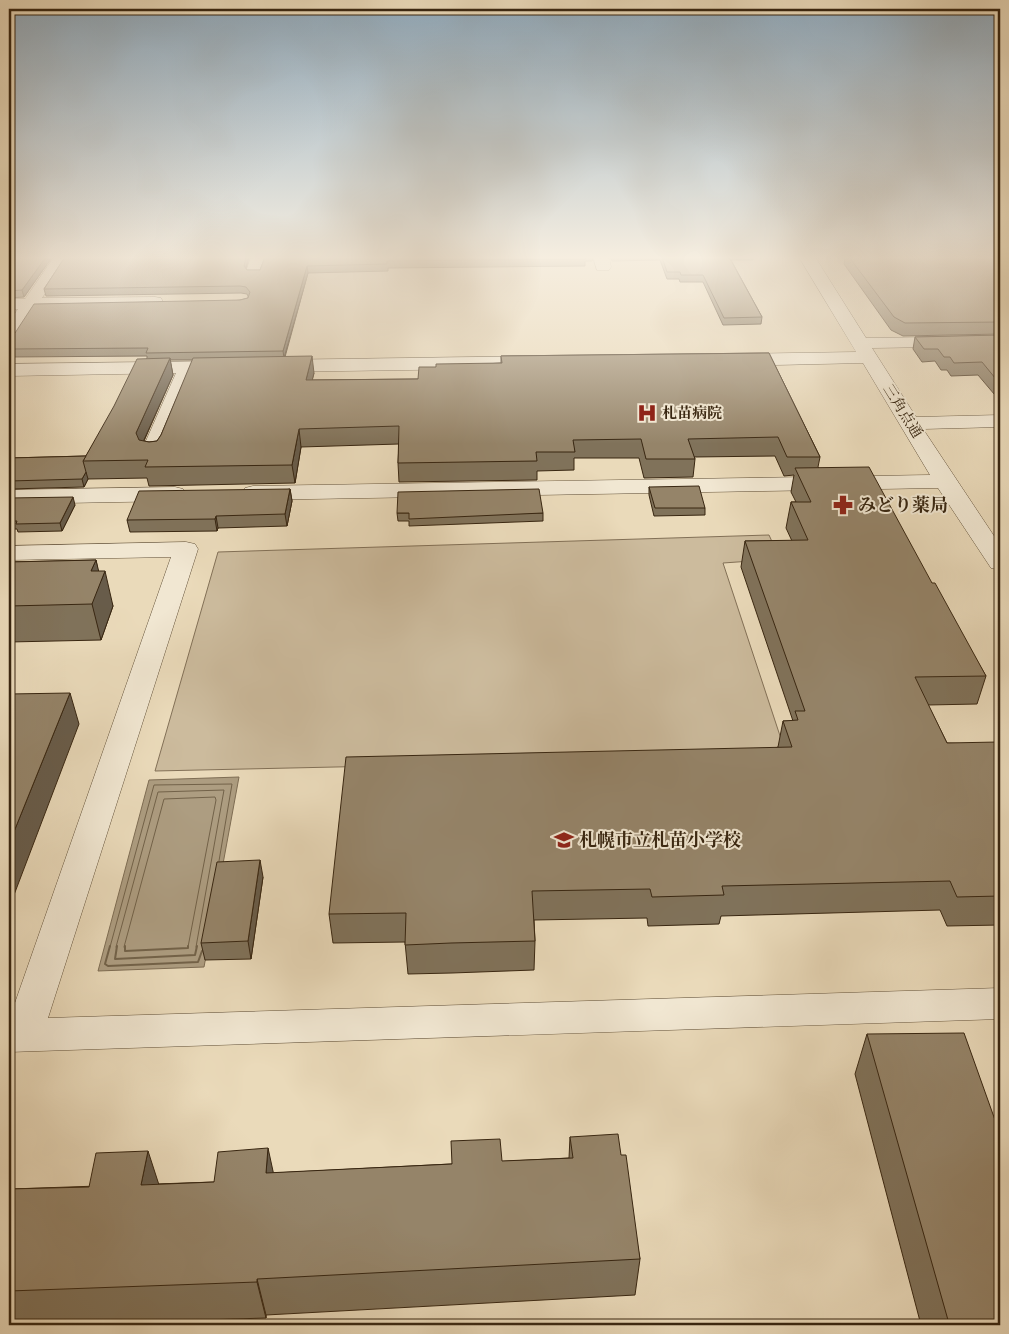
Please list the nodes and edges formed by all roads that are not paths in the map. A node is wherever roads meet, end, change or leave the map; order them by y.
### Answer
1 (19, 319) edge
2 (846, 319) edge
3 (9, 335) edge
4 (1000, 341) edge
5 (866, 350) junction
6 (715, 360) edge
7 (556, 362) edge
8 (188, 367) junction
9 (9, 370) edge
10 (1000, 421) edge
11 (911, 423) junction
12 (152, 452) edge
13 (945, 481) junction
14 (228, 493) edge
15 (198, 494) edge
16 (9, 497) edge
17 (993, 540) edge
18 (9, 553) edge
19 (1000, 563) edge
20 (1000, 1004) edge
21 (16, 1036) edge

1 - 3 street
2 - 5 street, 三角点通
4 - 5 street
5 - 6 street
5 - 11 street, 三角点通
7 - 8 street
8 - 9 street
8 - 12 street
10 - 11 street
11 - 13 street, 三角点通
13 - 14 street
13 - 17 street, 三角点通
15 - 16 street
17 - 19 street, 三角点通
18 - 21 street
20 - 21 street

